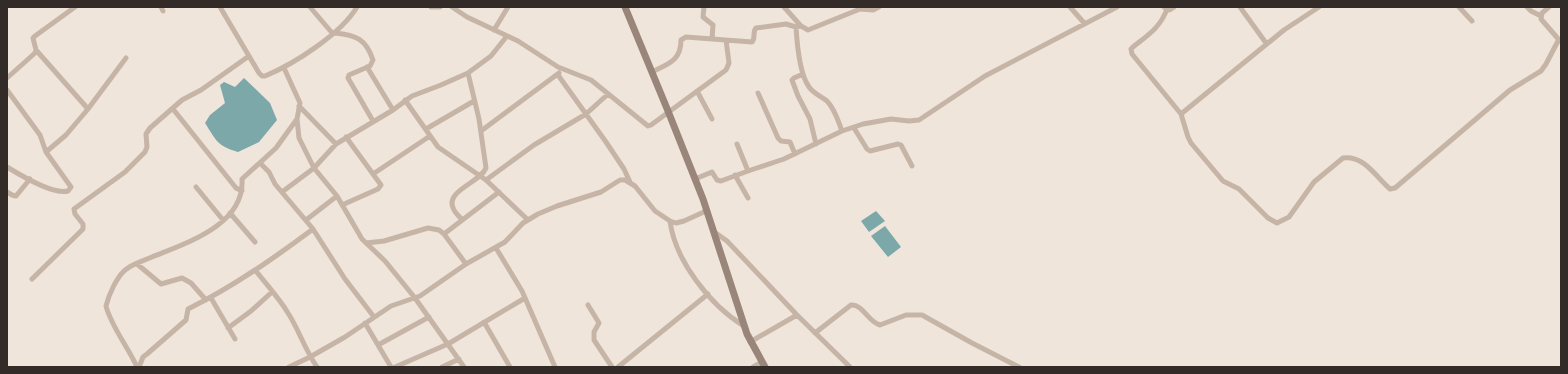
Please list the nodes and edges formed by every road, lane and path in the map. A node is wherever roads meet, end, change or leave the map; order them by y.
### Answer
1 (75, 7) edge
2 (220, 7) edge
3 (310, 7) edge
4 (357, 7) edge
5 (431, 7) edge
6 (440, 7) edge
7 (452, 7) edge
8 (508, 7) edge
9 (625, 7) edge
10 (704, 7) edge
11 (784, 7) edge
12 (879, 7) edge
13 (1070, 7) edge
14 (1117, 7) edge
15 (1174, 7) edge
16 (1240, 7) edge
17 (1319, 7) edge
18 (1459, 7) edge
19 (1527, 7) edge
20 (1549, 7) edge
21 (1166, 8) edge
22 (1541, 16) junction
23 (1472, 21) dead end
24 (1085, 24) junction
25 (798, 26) junction
26 (494, 30) junction
27 (334, 33) junction
28 (507, 36) junction
29 (712, 38) junction
30 (726, 40) junction
31 (1560, 41) edge
32 (1266, 43) junction
33 (36, 50) junction
34 (249, 56) junction
35 (126, 58) dead end
36 (366, 67) junction
37 (284, 68) junction
38 (563, 69) junction
39 (652, 72) junction
40 (468, 73) junction
41 (803, 74) junction
42 (558, 75) junction
43 (7, 78) edge
44 (7, 90) edge
45 (697, 91) junction
46 (758, 93) dead end
47 (608, 94) junction
48 (405, 100) junction
49 (474, 101) junction
50 (299, 106) junction
51 (88, 109) junction
52 (173, 110) junction
53 (393, 110) junction
54 (668, 111) junction
55 (586, 114) junction
56 (1181, 114) junction
57 (297, 119) junction
58 (712, 119) dead end
59 (373, 121) junction
60 (854, 128) junction
61 (426, 129) junction
62 (481, 130) junction
63 (842, 131) junction
64 (430, 136) junction
65 (346, 137) junction
66 (336, 144) junction
67 (737, 144) dead end
68 (816, 144) junction
69 (46, 152) junction
70 (795, 154) junction
71 (260, 163) junction
72 (912, 166) dead end
73 (7, 167) edge
74 (314, 168) junction
75 (748, 171) junction
76 (374, 174) junction
77 (735, 175) junction
78 (481, 176) junction
79 (30, 179) junction
80 (695, 179) junction
81 (486, 180) junction
82 (630, 182) junction
83 (196, 187) dead end
84 (242, 191) junction
85 (7, 192) edge
86 (282, 192) junction
87 (499, 192) junction
88 (337, 196) junction
89 (748, 198) dead end
90 (342, 205) junction
91 (706, 211) junction
92 (230, 213) junction
93 (223, 220) junction
94 (306, 220) junction
95 (462, 220) junction
96 (528, 220) junction
97 (670, 221) junction
98 (313, 229) junction
99 (713, 231) junction
100 (444, 234) junction
101 (255, 242) dead end
102 (366, 243) junction
103 (496, 248) junction
104 (136, 264) junction
105 (466, 264) junction
106 (256, 271) junction
107 (32, 279) dead end
108 (272, 292) junction
109 (708, 294) junction
110 (415, 298) junction
111 (525, 298) junction
112 (208, 299) junction
113 (588, 305) dead end
114 (797, 315) junction
115 (374, 317) junction
116 (429, 317) junction
117 (484, 322) junction
118 (365, 323) junction
119 (744, 326) junction
120 (228, 328) junction
121 (815, 333) junction
122 (235, 339) dead end
123 (750, 342) junction
124 (448, 344) junction
125 (378, 345) junction
126 (310, 357) junction
127 (459, 359) junction
128 (763, 364) edge
129 (138, 367) edge
130 (290, 367) edge
131 (317, 367) edge
132 (391, 367) edge
133 (395, 367) edge
134 (442, 367) edge
135 (464, 367) edge
136 (510, 367) edge
137 (555, 367) edge
138 (612, 367) edge
139 (618, 367) edge
140 (753, 367) edge
141 (850, 367) edge
142 (1019, 367) edge

1 - 33 street
2 - 34 street
3 - 27 street
4 - 27 street
5 - 6 street
7 - 26 street
8 - 26 street
9 - 39 street
10 - 29 street
11 - 25 street
12 - 25 street
13 - 24 street
14 - 24 street
15 - 21 street
16 - 32 street
17 - 32 street
18 - 23 street
19 - 22 street
20 - 22 street
21 - 56 street
22 - 31 street
24 - 60 street
25 - 30 street
25 - 41 street
26 - 28 street
27 - 36 street
27 - 37 street
28 - 38 street
28 - 40 street
29 - 30 street
29 - 39 street
30 - 45 street
31 - 56 street
32 - 56 street
33 - 43 street
33 - 51 street
34 - 37 street
34 - 52 street
35 - 51 street
36 - 53 street
36 - 59 street
37 - 50 street
38 - 42 street
38 - 47 street
39 - 54 street
40 - 48 street
40 - 49 street
41 - 63 street
41 - 68 street
42 - 55 street
42 - 62 street
44 - 69 street
45 - 54 street
45 - 58 street
46 - 70 street
47 - 54 street
47 - 55 street
48 - 53 street
48 - 61 street
49 - 61 street
49 - 62 street
50 - 57 street
50 - 66 street
51 - 69 street
52 - 84 street
52 - 107 street
53 - 59 street
54 - 80 street
55 - 81 street
55 - 82 street
57 - 71 street
57 - 74 street
59 - 65 street
60 - 63 street
60 - 72 street
61 - 64 street
62 - 78 street
63 - 68 street
64 - 76 street
64 - 78 street
65 - 66 street
65 - 76 street
66 - 74 street
67 - 75 street
68 - 70 street
69 - 79 street
70 - 75 street
71 - 84 street
71 - 86 street
73 - 79 street
74 - 86 street
74 - 88 street
75 - 77 street
76 - 90 street
77 - 80 street
77 - 89 street
78 - 81 street
78 - 95 street
79 - 85 street
80 - 91 street
81 - 87 street
82 - 96 street
82 - 97 street
83 - 93 street
84 - 92 street
86 - 94 street
87 - 95 street
87 - 96 street
88 - 90 street
88 - 94 street
90 - 102 street
91 - 97 street
91 - 99 street
92 - 93 street
92 - 101 street
93 - 104 street
94 - 98 street
95 - 100 street
96 - 103 street
97 - 109 street
98 - 106 street
98 - 115 street
99 - 114 street
99 - 119 street
100 - 102 street
100 - 105 street
102 - 110 street
103 - 105 street
103 - 111 street
104 - 112 street
104 - 129 street
105 - 110 street
106 - 108 street
106 - 112 street
108 - 120 street
108 - 126 street
109 - 119 street
109 - 139 street
110 - 115 street
110 - 116 street
111 - 117 street
111 - 137 street
112 - 120 street
112 - 129 street
113 - 138 street
114 - 121 street
114 - 123 street
115 - 118 street
116 - 124 street
116 - 125 street
117 - 124 street
117 - 136 street
118 - 125 street
118 - 126 street
119 - 123 street
120 - 122 street
121 - 141 street
121 - 142 street
123 - 128 street
124 - 127 street
124 - 133 street
125 - 132 street
126 - 130 street
126 - 131 street
127 - 134 street
127 - 135 street
128 - 140 street

